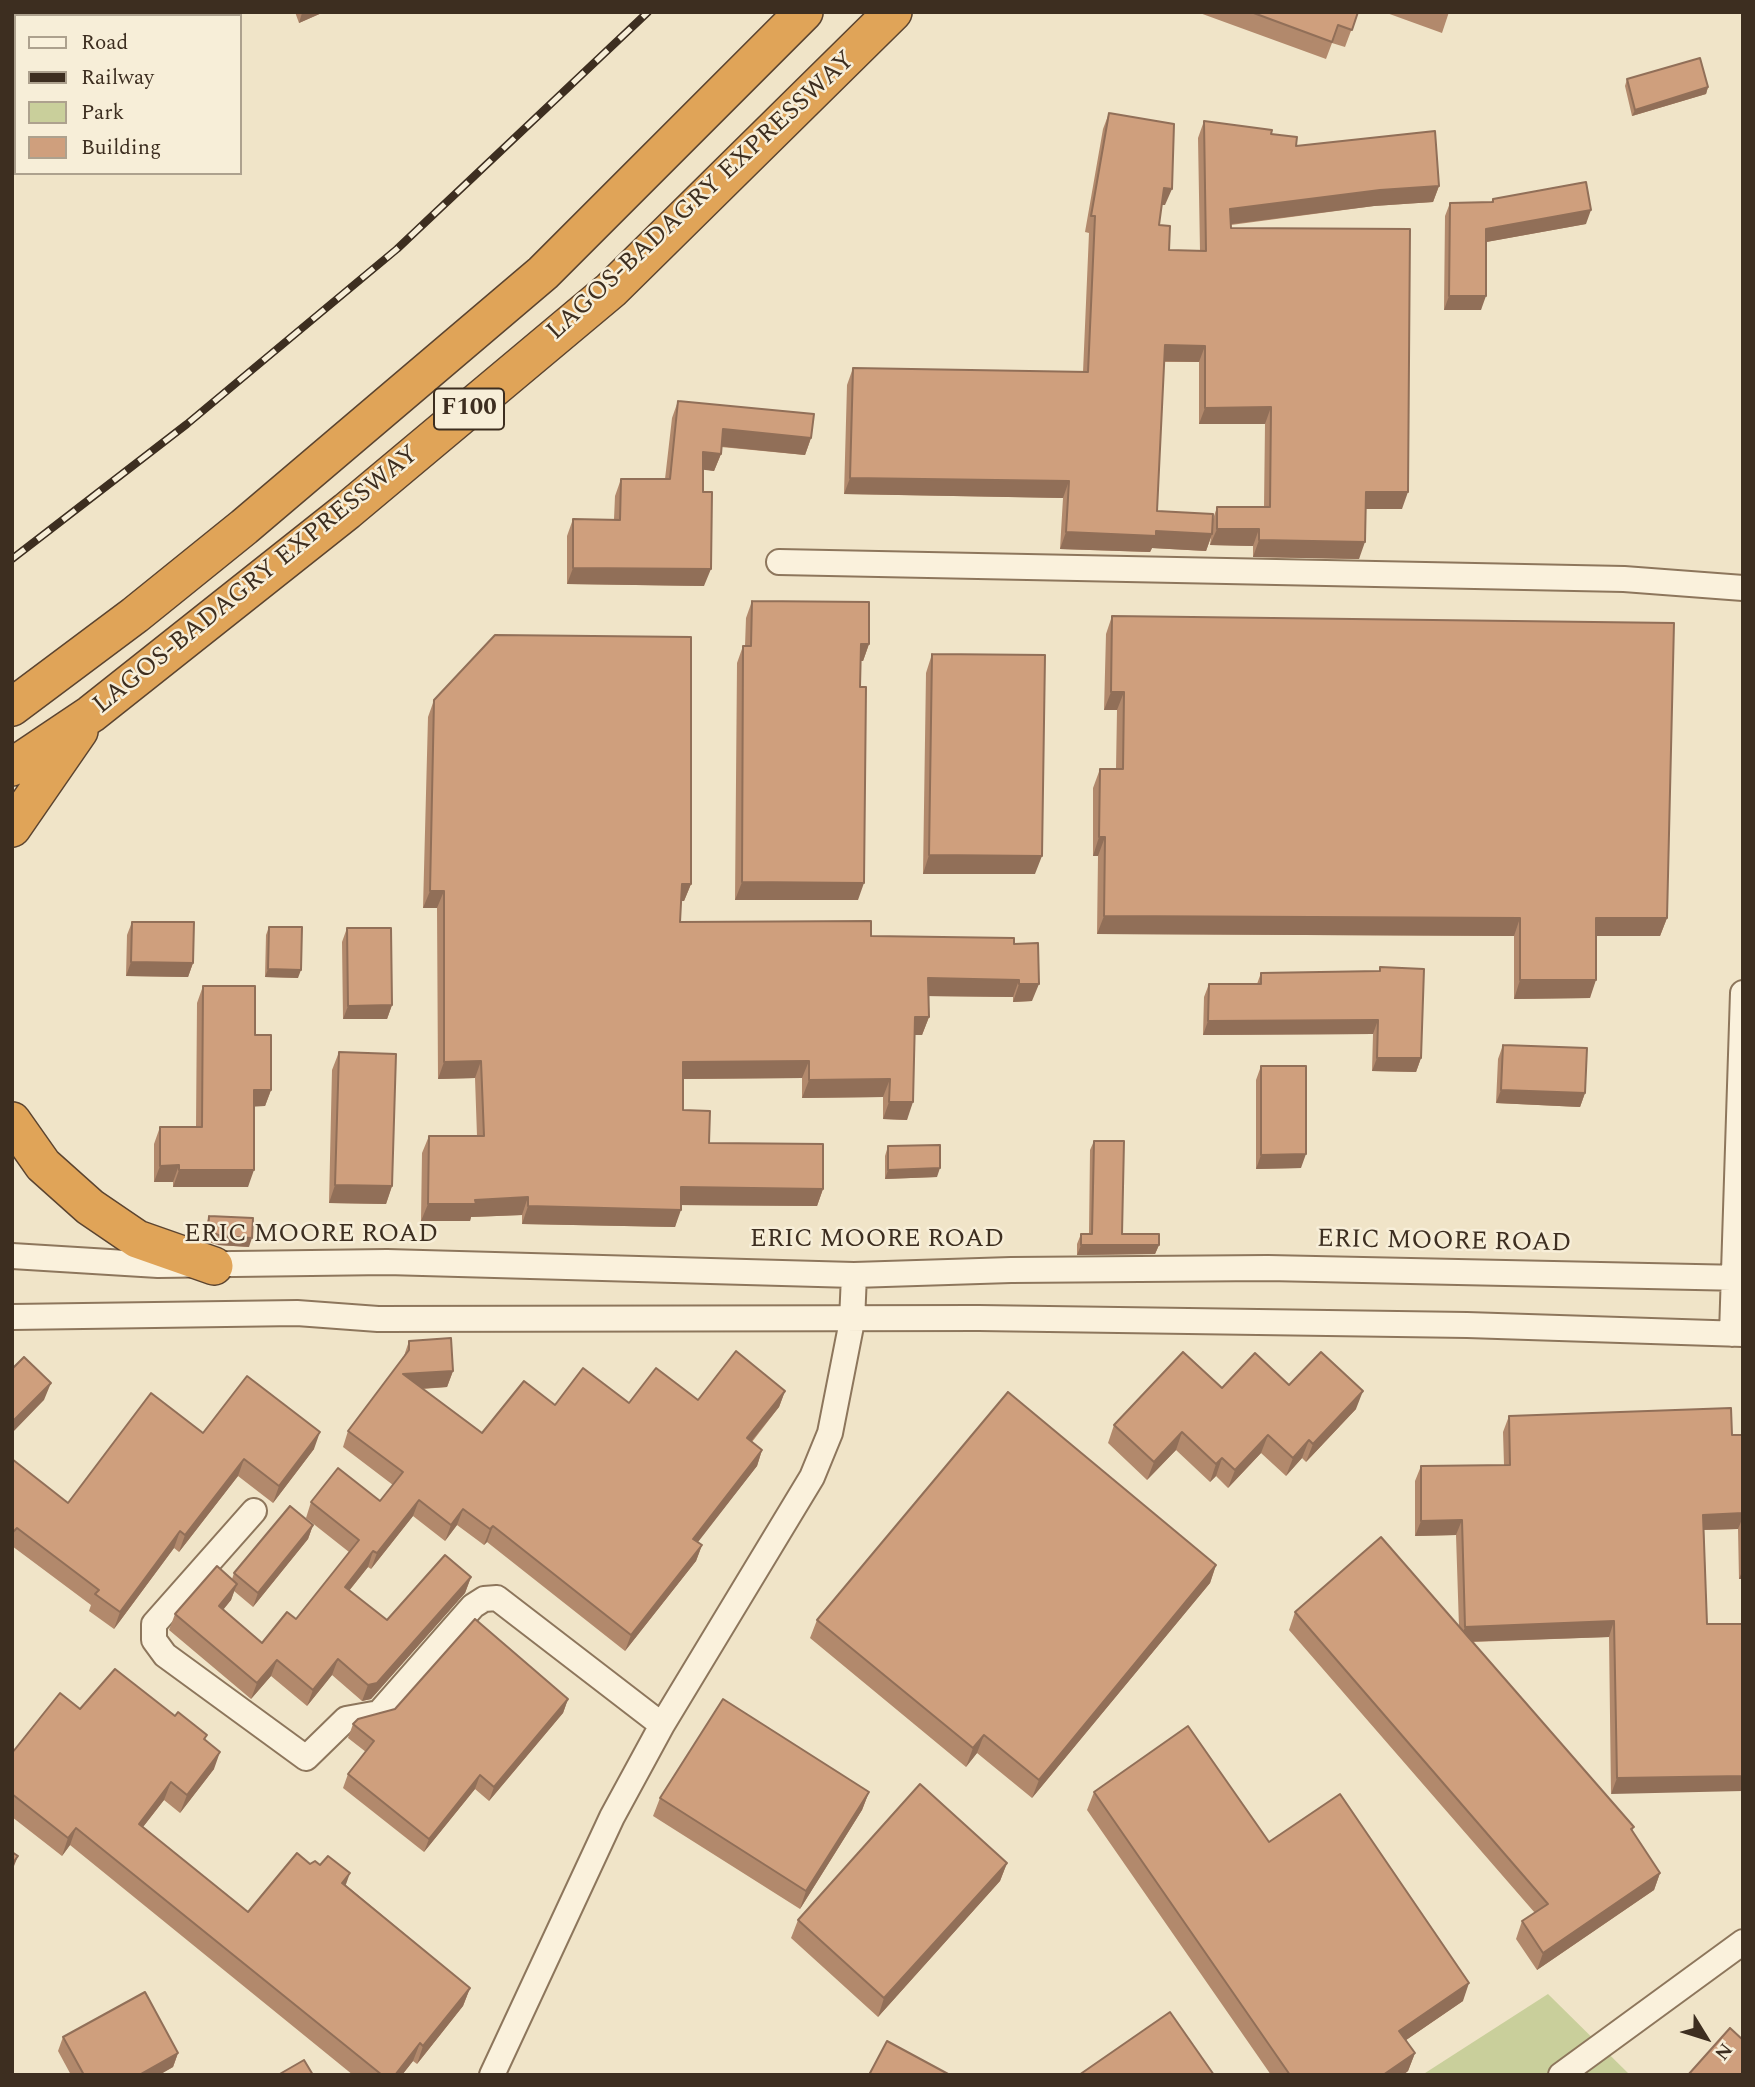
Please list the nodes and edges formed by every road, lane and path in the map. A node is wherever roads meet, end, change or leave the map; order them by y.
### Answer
1 (804, 12) edge
2 (893, 12) edge
3 (779, 562) dead end
4 (1743, 588) edge
5 (12, 707) edge
6 (91, 714) junction
7 (12, 767) edge
8 (12, 828) edge
9 (1743, 993) edge
10 (12, 1121) edge
11 (12, 1256) edge
12 (214, 1265) junction
13 (854, 1275) junction
14 (1738, 1278) edge
15 (12, 1317) edge
16 (852, 1321) junction
17 (1737, 1334) edge
18 (254, 1511) dead end
19 (662, 1725) junction
20 (1743, 1942) edge
21 (492, 2075) edge
22 (1561, 2075) edge

1 - 5 highway, LAGOS-BADAGRY EXPRESSWAY / F100
2 - 6 highway, LAGOS-BADAGRY EXPRESSWAY / F100
3 - 4 street
6 - 7 highway, LAGOS-BADAGRY EXPRESSWAY / F100
6 - 8 highway
9 - 14 street
10 - 12 highway
11 - 12 street, ERIC MOORE ROAD
12 - 13 street, ERIC MOORE ROAD
13 - 14 street, ERIC MOORE ROAD
13 - 16 street
14 - 17 street
15 - 16 street
16 - 17 street
16 - 19 street
18 - 19 street
19 - 21 street
20 - 22 street

